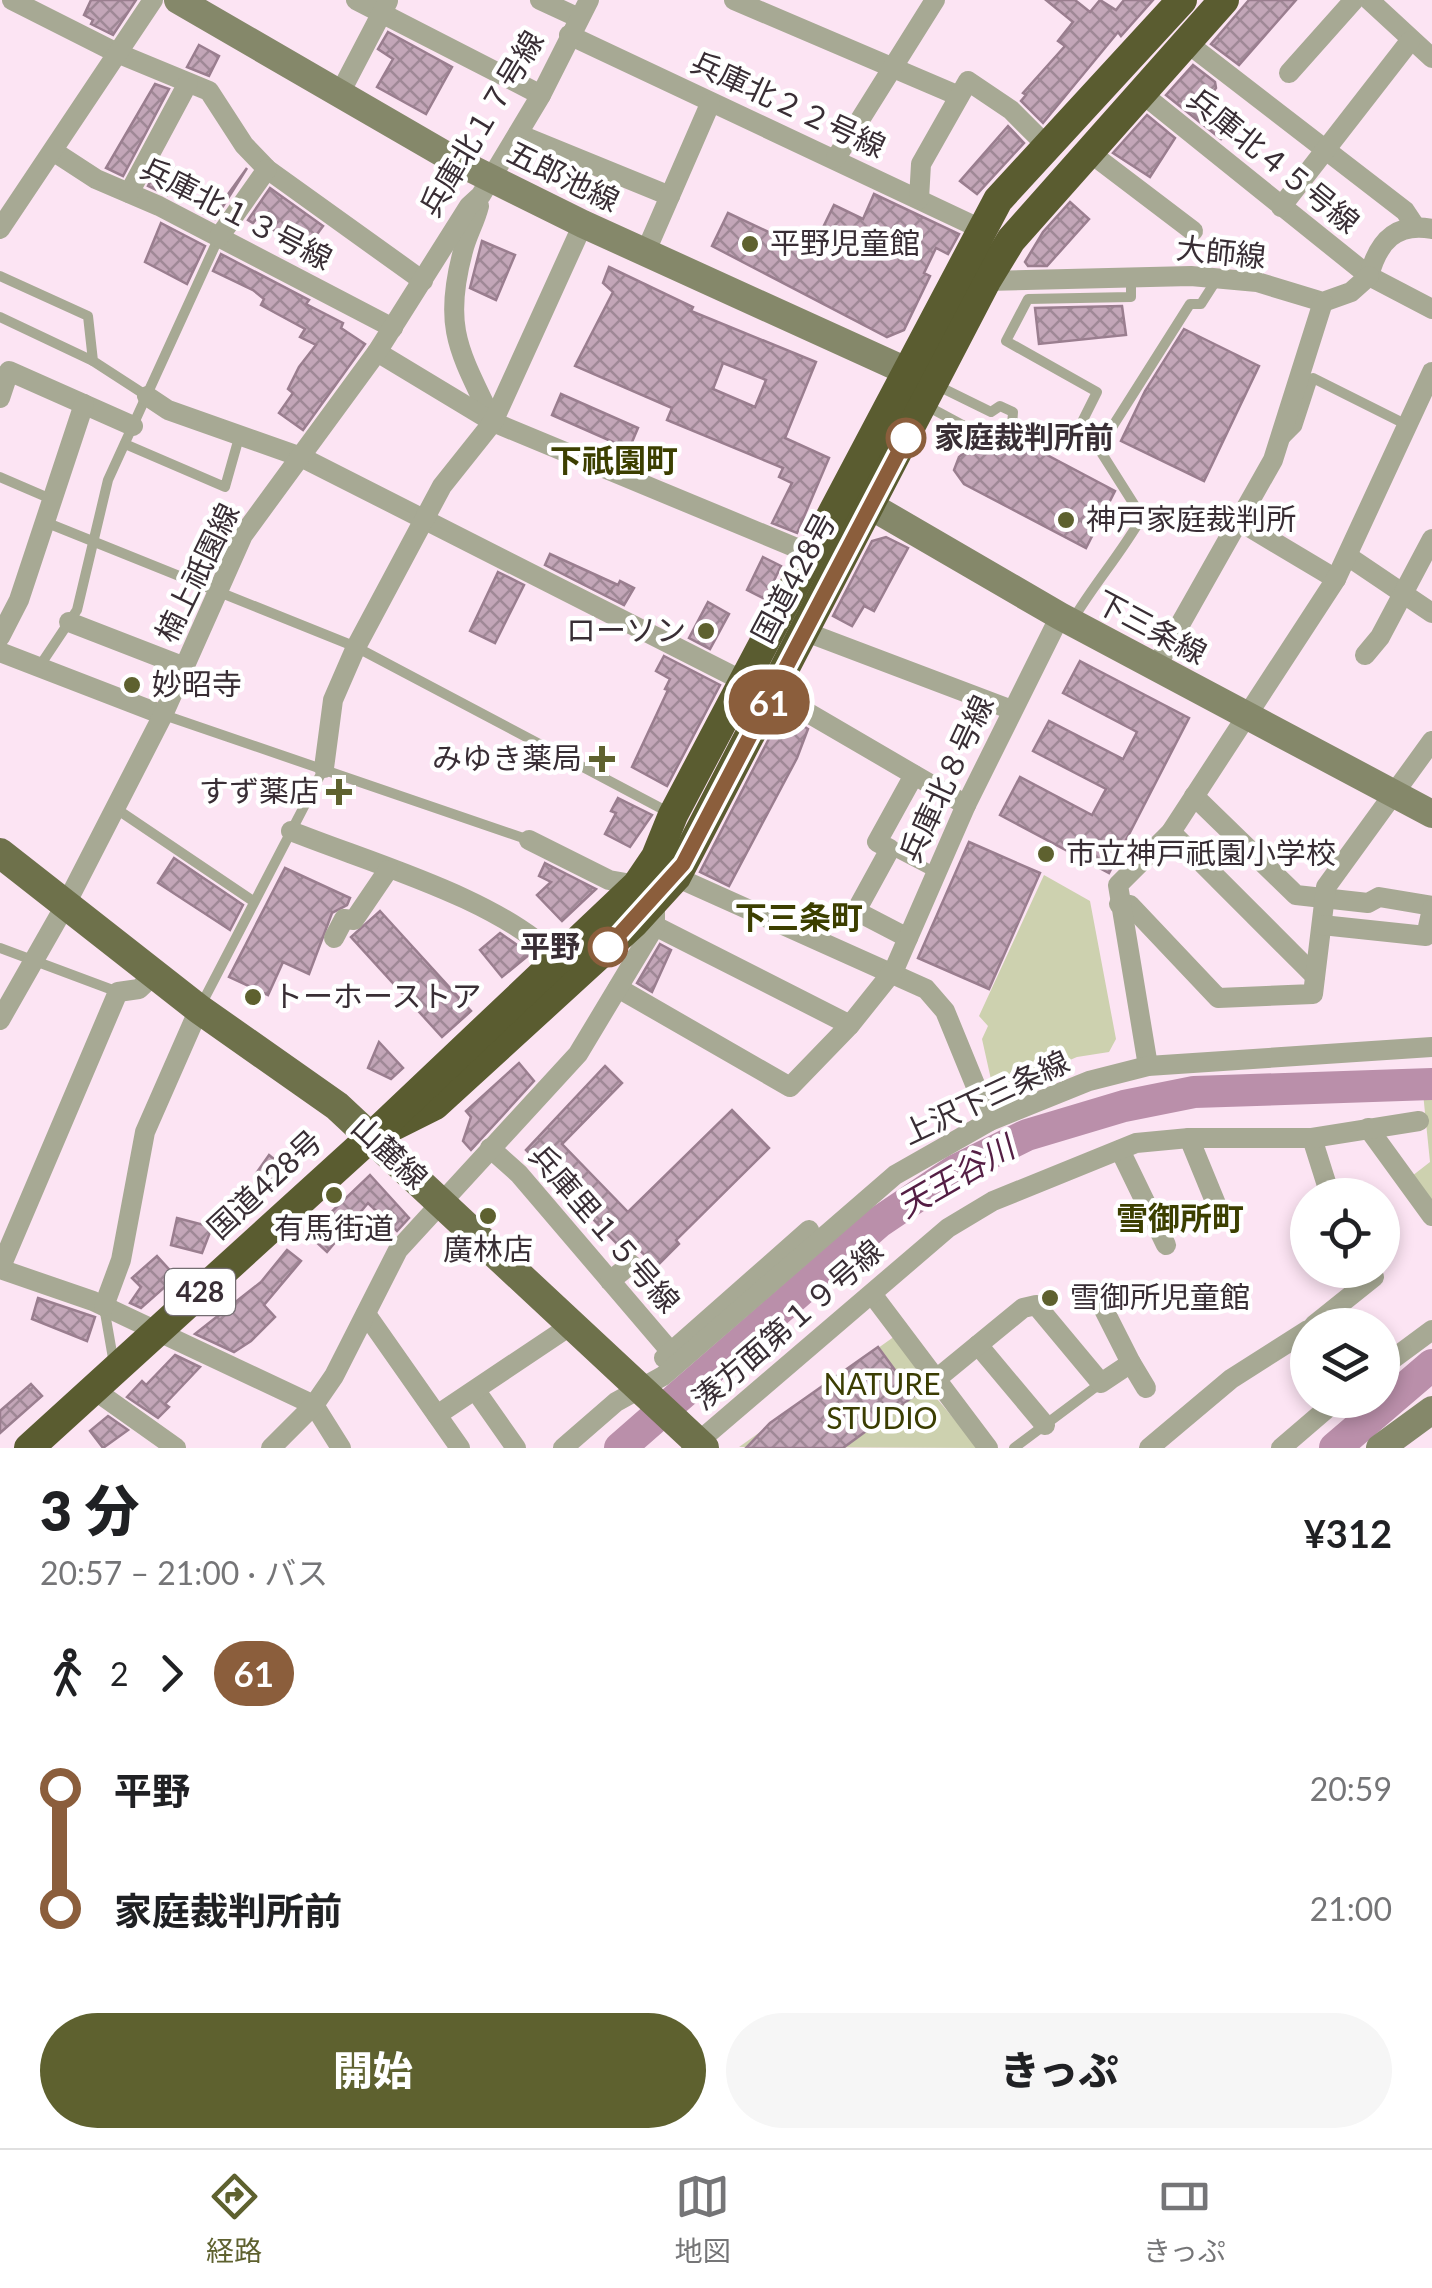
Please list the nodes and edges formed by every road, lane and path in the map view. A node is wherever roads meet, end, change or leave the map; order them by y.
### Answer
1 (12, 0) edge
2 (153, 0) edge
3 (178, 0) edge
4 (356, 0) edge
5 (540, 0) edge
6 (734, 0) edge
7 (1354, 0) edge
8 (1369, 0) edge
9 (933, 1) edge
10 (386, 6) edge
11 (1196, 13) edge
12 (579, 18) edge
13 (1410, 41) junction
14 (117, 53) junction
15 (1432, 58) edge
16 (893, 68) junction
17 (1289, 73) dead end
18 (188, 82) junction
19 (1140, 92) junction
20 (340, 93) junction
21 (541, 96) junction
22 (960, 96) junction
23 (710, 104) junction
24 (518, 134) junction
25 (1046, 145) junction
26 (1326, 150) junction
27 (54, 151) junction
28 (1089, 152) junction
29 (836, 158) junction
30 (267, 168) junction
31 (486, 186) junction
32 (129, 193) junction
33 (670, 196) junction
34 (919, 199) junction
35 (1281, 208) junction
36 (584, 224) junction
37 (1424, 227) edge
38 (0, 229) edge
39 (981, 229) junction
40 (1192, 230) dead end
41 (219, 237) junction
42 (646, 250) junction
43 (0, 276) edge
44 (1369, 276) junction
45 (1130, 277) junction
46 (1218, 278) junction
47 (423, 281) junction
48 (986, 281) junction
49 (1323, 302) junction
50 (1432, 309) edge
51 (0, 317) edge
52 (393, 328) junction
53 (377, 352) junction
54 (93, 360) junction
55 (1432, 372) edge
56 (922, 386) junction
57 (147, 396) junction
58 (0, 398) edge
59 (84, 404) junction
60 (493, 422) junction
61 (1408, 426) junction
62 (241, 432) junction
63 (1109, 432) dead end
64 (129, 435) junction
65 (1278, 446) junction
66 (301, 457) junction
67 (0, 477) edge
68 (844, 491) junction
69 (52, 499) junction
70 (871, 506) junction
71 (1238, 521) junction
72 (44, 522) junction
73 (421, 522) junction
74 (1432, 539) edge
75 (93, 543) junction
76 (811, 554) junction
77 (1349, 557) junction
78 (1336, 579) junction
79 (1404, 591) junction
80 (218, 592) junction
81 (1432, 613) edge
82 (1066, 619) junction
83 (69, 622) junction
84 (806, 632) junction
85 (0, 637) edge
86 (356, 646) junction
87 (0, 652) edge
88 (1365, 655) dead end
89 (39, 667) junction
90 (185, 667) junction
91 (1156, 667) junction
92 (743, 681) junction
93 (774, 693) junction
94 (1012, 710) junction
95 (163, 715) junction
96 (1247, 717) junction
97 (1432, 741) edge
98 (324, 768) junction
99 (914, 775) junction
100 (1392, 793) junction
101 (1194, 796) junction
102 (966, 805) junction
103 (115, 808) junction
104 (1432, 814) edge
105 (672, 815) junction
106 (291, 831) junction
107 (1171, 832) junction
108 (528, 840) joint
109 (890, 849) junction
110 (0, 853) edge
111 (388, 870) junction
112 (936, 873) junction
113 (676, 876) junction
114 (1324, 898) junction
115 (252, 902) junction
116 (66, 904) junction
117 (649, 904) junction
118 (1119, 904) junction
119 (1432, 908) edge
120 (1322, 925) junction
121 (334, 938) dead end
122 (908, 938) junction
123 (0, 948) edge
124 (558, 960) junction
125 (34, 961) junction
126 (894, 970) junction
127 (155, 974) junction
128 (1316, 976) junction
129 (618, 988) junction
130 (118, 992) junction
131 (199, 1008) junction
132 (0, 1020) edge
133 (850, 1025) junction
134 (1432, 1048) edge
135 (1148, 1066) junction
136 (990, 1121) junction
137 (1418, 1121) dead end
138 (1368, 1128) junction
139 (372, 1136) junction
140 (1189, 1138) junction
141 (1312, 1138) junction
142 (490, 1148) junction
143 (1120, 1150) junction
144 (1325, 1178) edge
145 (442, 1202) junction
146 (1222, 1216) dead end
147 (1432, 1216) edge
148 (809, 1230) dead end
149 (1166, 1246) dead end
150 (631, 1264) dead end
151 (0, 1270) edge
152 (610, 1281) junction
153 (1360, 1288) edge
154 (1094, 1290) dead end
155 (872, 1294) junction
156 (104, 1306) junction
157 (1335, 1308) edge
158 (366, 1314) junction
159 (573, 1324) junction
160 (1432, 1330) edge
161 (158, 1331) junction
162 (1290, 1341) edge
163 (978, 1345) junction
164 (670, 1352) junction
165 (1400, 1353) edge
166 (1132, 1363) junction
167 (104, 1379) junction
168 (934, 1381) junction
169 (1101, 1383) junction
170 (1146, 1388) dead end
171 (476, 1391) junction
172 (650, 1395) junction
173 (314, 1405) junction
174 (1432, 1410) edge
175 (437, 1415) junction
176 (1316, 1418) edge
177 (1045, 1425) junction
178 (694, 1441) edge
179 (168, 1446) edge
180 (29, 1448) edge
181 (271, 1448) edge
182 (341, 1448) edge
183 (460, 1448) edge
184 (516, 1448) edge
185 (562, 1448) edge
186 (988, 1448) edge
187 (1014, 1448) edge
188 (1149, 1448) edge
189 (1281, 1448) edge
190 (1380, 1448) edge

1 - 14 street
2 - 14 street
3 - 20 street, 五郎池線
4 - 10 street
5 - 12 street, 兵庫北２２号線
6 - 16 street
7 - 17 street
8 - 13 street
9 - 16 street
10 - 20 street
10 - 21 street
11 - 19 highway, 国道428号 / 428
11 - 25 highway, 国道428号 / 428
11 - 26 street
12 - 21 street, 兵庫北１７号線
12 - 23 street, 兵庫北２２号線
13 - 15 street
13 - 26 street
14 - 18 street
14 - 27 street
16 - 22 street
16 - 29 street
18 - 30 street
18 - 32 street
19 - 28 highway, 国道428号 / 428
19 - 35 street, 兵庫北４５号線
20 - 31 street, 五郎池線
21 - 24 street, 兵庫北１７号線
22 - 25 street
22 - 34 street
23 - 29 street, 兵庫北２２号線
23 - 33 street
24 - 31 street, 兵庫北１７号線
24 - 33 street
25 - 39 highway, 国道428号 / 428
26 - 35 street
26 - 37 street
27 - 32 street, 兵庫北１３号線
27 - 38 street
28 - 40 street
28 - 48 highway, 国道428号 / 428
29 - 34 street, 兵庫北２２号線
30 - 41 street
30 - 47 street
31 - 36 street, 五郎池線
31 - 47 street, 兵庫北１７号線
31 - 60 street
32 - 41 street, 兵庫北１３号線
33 - 42 street
34 - 39 street, 兵庫北２２号線
35 - 44 street, 兵庫北４５号線
36 - 42 street, 五郎池線
36 - 60 street
37 - 44 street
39 - 56 highway, 国道428号 / 428
41 - 52 street, 兵庫北１３号線
41 - 57 lane
42 - 56 street, 五郎池線
43 - 54 lane
44 - 49 street
44 - 50 street
45 - 46 street, 大師線
45 - 48 street, 大師線
45 - 82 lane
46 - 49 street, 大師線
46 - 63 lane
47 - 52 street, 兵庫北１７号線
48 - 56 highway, 国道428号 / 428
49 - 65 street
51 - 54 lane
52 - 53 street, 楠上祇園線
53 - 60 street
53 - 66 street, 楠上祇園線
54 - 57 lane
55 - 61 street
56 - 56 lane
56 - 68 highway, 国道428号 / 428
56 - 70 highway, 国道428号 / 428
57 - 62 street
57 - 64 lane
58 - 59 street
59 - 64 street
59 - 69 street
60 - 73 street
60 - 76 street
61 - 65 lane
61 - 77 street
62 - 64 lane
62 - 66 street
64 - 75 lane
65 - 71 street
66 - 73 street
66 - 80 street, 楠上祇園線
67 - 69 lane
68 - 70 street, 下三条線
68 - 76 highway, 国道428号 / 428
69 - 72 street
70 - 82 street, 下三条線
70 - 84 highway, 国道428号 / 428
71 - 78 street
71 - 91 street
72 - 75 lane
72 - 85 street
73 - 86 street
73 - 92 street
74 - 79 street
75 - 80 lane
75 - 83 lane
76 - 92 highway, 国道428号 / 428
77 - 78 street
77 - 79 street
78 - 96 street
79 - 81 street
79 - 88 street
80 - 86 lane
80 - 90 street, 楠上祇園線
82 - 91 street, 下三条線
82 - 94 street, 兵庫北８号線
83 - 89 lane
83 - 90 street
84 - 93 highway, 国道428号 / 428
84 - 94 street
86 - 98 street
86 - 105 lane
87 - 89 street
89 - 95 street
90 - 95 street, 楠上祇園線
91 - 96 street, 下三条線
92 - 105 highway, 国道428号 / 428
93 - 99 street
93 - 113 highway, 国道428号 / 428
94 - 102 street, 兵庫北８号線
95 - 98 lane
95 - 103 street, 楠上祇園線
96 - 100 street, 下三条線
96 - 101 street
97 - 100 street
98 - 106 lane
98 - 108 lane
99 - 102 street
99 - 109 street
100 - 104 street, 下三条線
100 - 114 street
101 - 107 street
101 - 114 street
102 - 112 street, 兵庫北８号線
103 - 115 lane
103 - 116 street, 楠上祇園線
105 - 117 highway, 国道428号 / 428
106 - 111 street
106 - 115 lane
107 - 118 street
107 - 128 street
108 - 117 street
109 - 112 lane
109 - 122 street
110 - 116 main road, 山麓線
111 - 121 street
111 - 124 street
112 - 122 street, 兵庫北８号線
113 - 117 highway, 国道428号 / 428
113 - 126 street
114 - 119 street
114 - 120 street
115 - 131 lane
116 - 125 street, 楠上祇園線
116 - 127 main road, 山麓線
117 - 124 highway, 国道428号 / 428
117 - 129 street
117 - 133 street
117 - 139 highway, 国道428号 / 428
118 - 128 street
118 - 135 street
119 - 120 street
120 - 128 street
122 - 126 street, 兵庫北８号線
123 - 125 lane
124 - 139 highway, 国道428号 / 428
125 - 130 lane
125 - 132 street, 楠上祇園線
126 - 133 street, 兵庫北８号線
126 - 136 street
127 - 130 street
127 - 131 main road, 山麓線
129 - 133 street, 兵庫北８号線
129 - 142 street
130 - 151 street
131 - 139 main road, 山麓線
131 - 156 street
134 - 135 street, 上沢下三条線
135 - 136 street, 上沢下三条線
136 - 172 street, 上沢下三条線
137 - 138 street, 湊方面第１９号線
138 - 141 street, 湊方面第１９号線
138 - 147 street
139 - 145 main road, 山麓線
139 - 161 highway, 国道428号 / 428
140 - 141 street, 湊方面第１９号線
140 - 143 street, 湊方面第１９号線
140 - 146 street
141 - 144 street
142 - 145 street
142 - 152 street, 兵庫里１５号線
143 - 149 street
143 - 155 street, 湊方面第１９号線
145 - 158 street
145 - 159 main road, 山麓線
148 - 164 street
150 - 152 street
151 - 156 street
152 - 164 street, 兵庫里１５号線
153 - 157 street
154 - 166 street
155 - 168 street
155 - 178 street, 湊方面第１９号線
156 - 161 street
156 - 167 lane
158 - 173 street
158 - 175 street
159 - 171 street
159 - 172 main road, 山麓線
160 - 165 street
161 - 167 highway, 国道428号 / 428
161 - 173 street
162 - 188 street
163 - 168 street
163 - 169 street
163 - 177 street
164 - 172 street
166 - 169 street
166 - 170 street
167 - 179 street
167 - 180 highway, 国道428号 / 428
168 - 186 street
169 - 177 lane
171 - 175 street
171 - 184 street
172 - 178 main road, 山麓線
172 - 185 street, 上沢下三条線
173 - 181 street
173 - 182 street
174 - 190 street
175 - 183 street
176 - 189 street
177 - 187 lane

